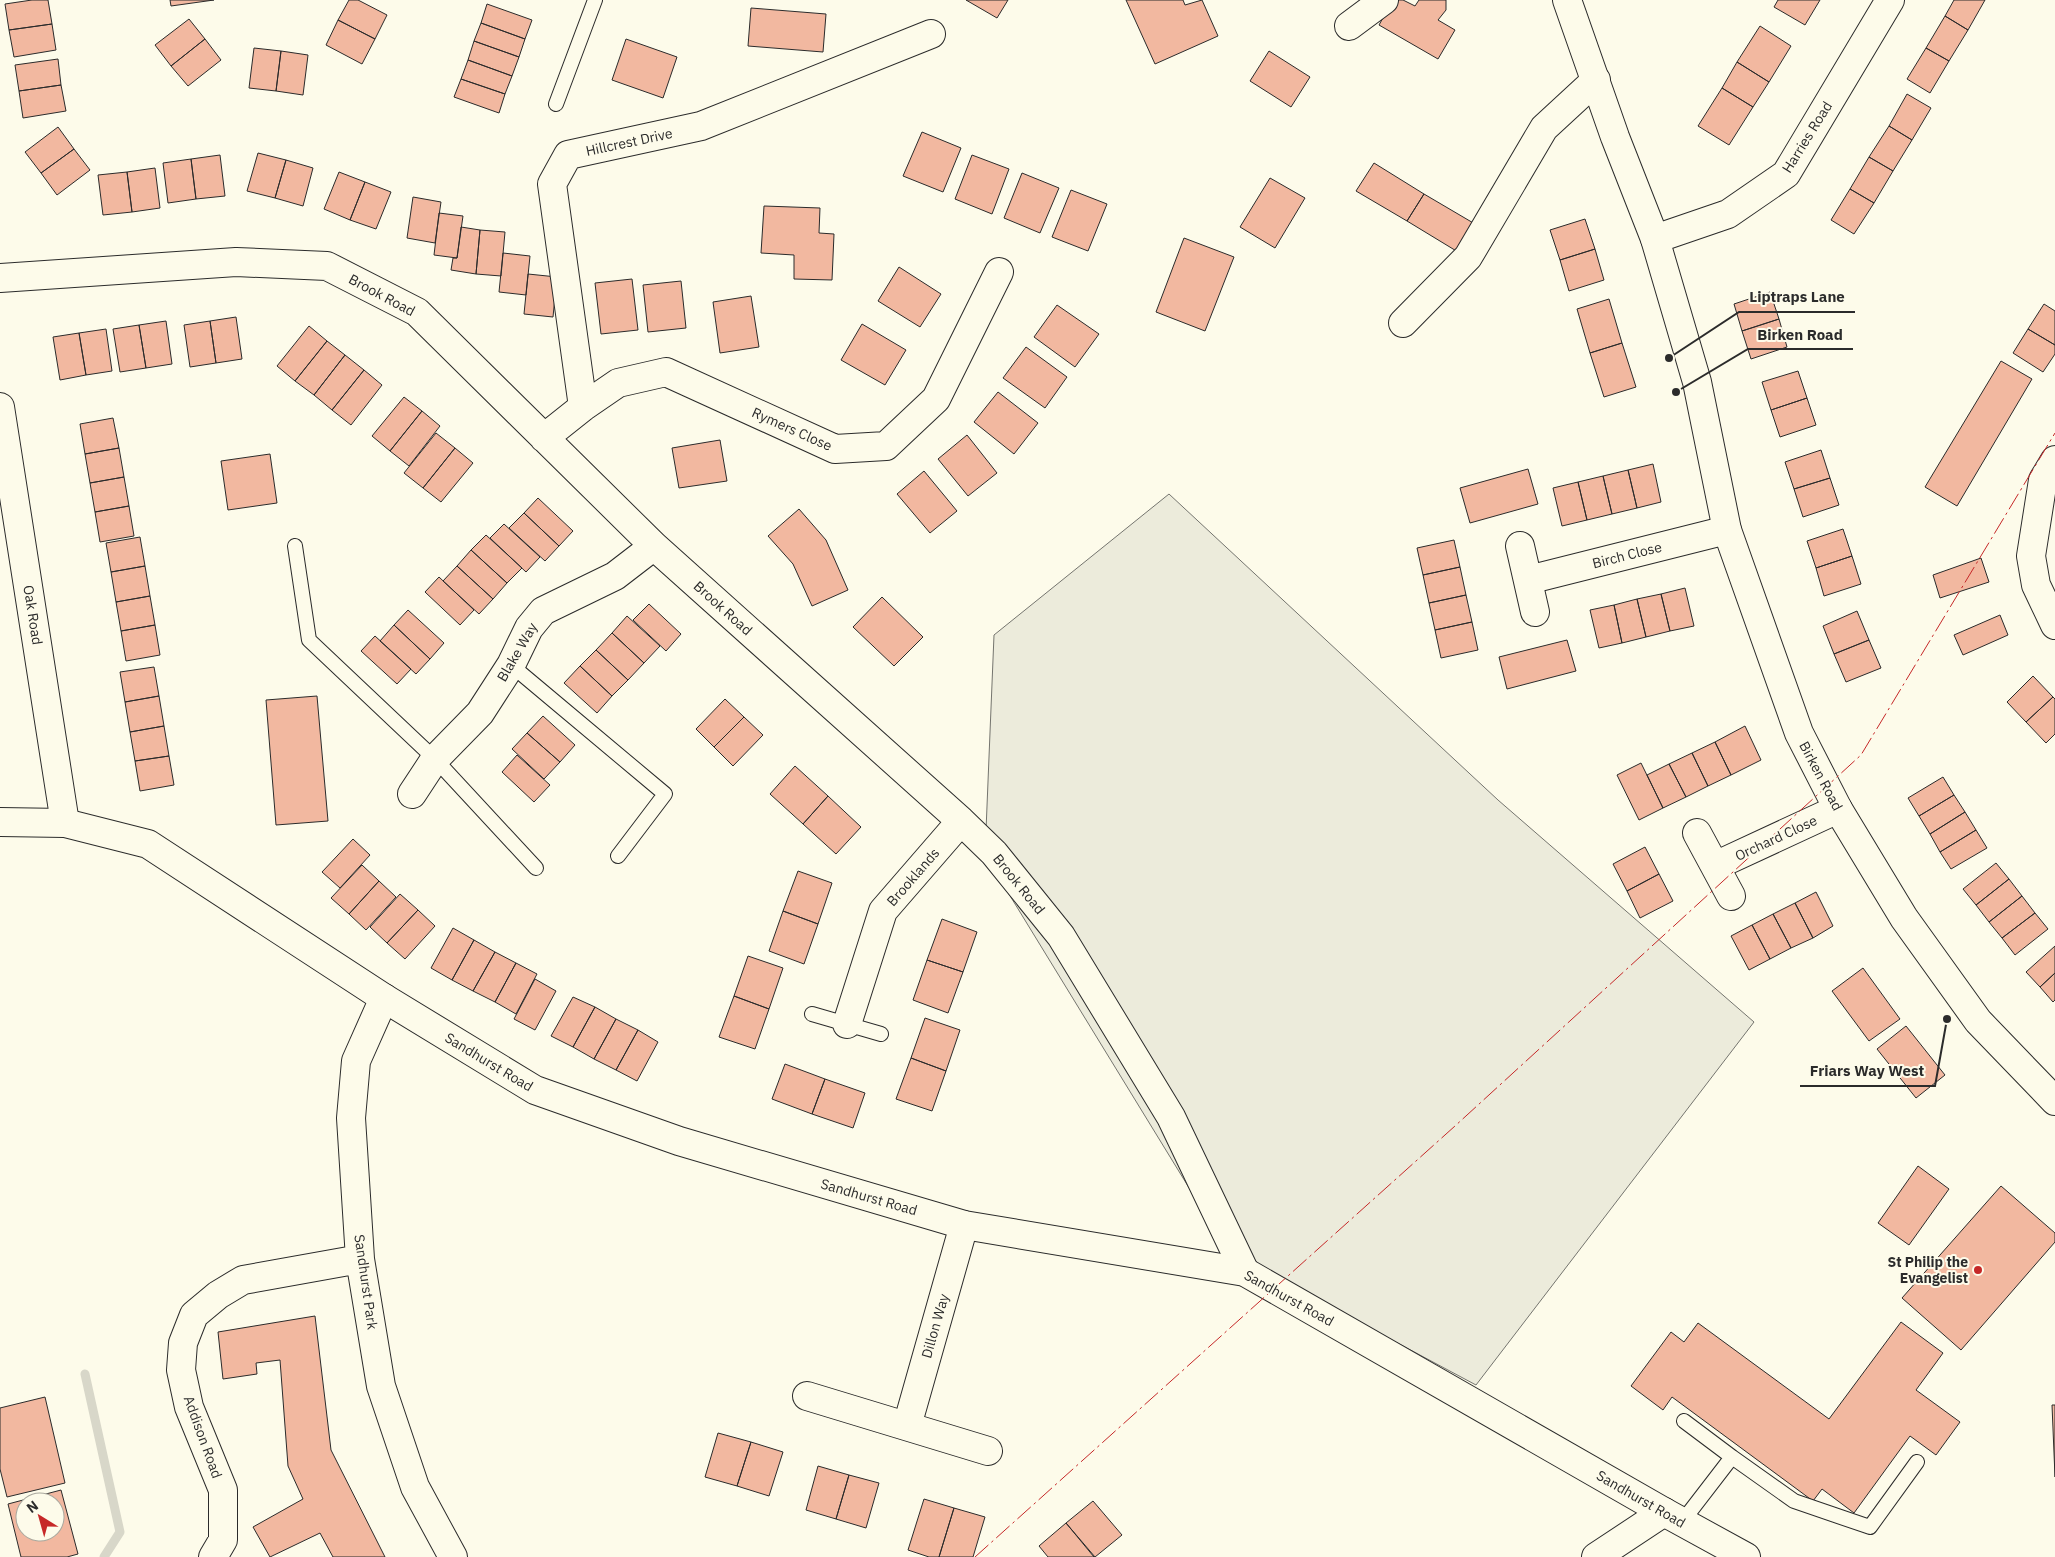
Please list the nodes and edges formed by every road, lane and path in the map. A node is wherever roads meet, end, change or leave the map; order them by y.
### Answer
1 (595, 0) edge
2 (1384, 0) edge
3 (1567, 0) edge
4 (1890, 0) edge
5 (1349, 26) dead end
6 (930, 34) dead end
7 (1596, 80) junction
8 (556, 104) dead end
9 (1655, 239) junction
10 (999, 272) dead end
11 (0, 278) edge
12 (1403, 322) dead end
13 (0, 407) edge
14 (583, 407) junction
15 (544, 438) junction
16 (2055, 460) edge
17 (1727, 530) junction
18 (295, 546) dead end
19 (654, 546) junction
20 (1520, 546) dead end
21 (1528, 580) junction
22 (1535, 612) dead end
23 (2055, 625) edge
24 (512, 665) junction
25 (435, 759) junction
26 (412, 794) dead end
27 (1838, 809) junction
28 (961, 821) junction
29 (0, 822) edge
30 (65, 823) junction
31 (1697, 833) dead end
32 (618, 856) dead end
33 (1715, 866) junction
34 (536, 868) dead end
35 (1731, 896) dead end
36 (384, 998) junction
37 (812, 1014) dead end
38 (847, 1024) junction
39 (881, 1034) dead end
40 (2055, 1101) edge
41 (964, 1225) junction
42 (360, 1259) junction
43 (1245, 1272) junction
44 (807, 1396) dead end
45 (1684, 1421) dead end
46 (907, 1426) junction
47 (988, 1451) dead end
48 (1732, 1457) junction
49 (1917, 1462) dead end
50 (1673, 1517) junction
51 (213, 1557) edge
52 (453, 1557) edge
53 (1596, 1557) edge
54 (1746, 1557) edge

1 - 8 lane
2 - 5 street
3 - 7 street, Birken Road
4 - 9 street, Harries Road
6 - 14 street, Hillcrest Drive
7 - 9 street, Birken Road
7 - 12 street
9 - 17 street, Birken Road
10 - 14 street, Rymers Close
11 - 15 street, Brook Road
13 - 30 street, Oak Road
14 - 15 street, Rymers Close
15 - 19 street, Brook Road
16 - 23 street
17 - 21 street, Birch Close
17 - 27 street, Birken Road
18 - 25 lane
19 - 24 street, Blake Way
19 - 28 street, Brook Road
20 - 21 street
21 - 22 street
24 - 25 street, Blake Way
24 - 32 lane
25 - 26 street, Blake Way
25 - 34 lane
27 - 33 street, Orchard Close
27 - 40 street, Birken Road
28 - 38 street, Brooklands
28 - 43 street, Brook Road
29 - 30 street, Sandhurst Road
30 - 36 street, Sandhurst Road
31 - 33 street
33 - 35 street
36 - 41 street, Sandhurst Road
36 - 42 street, Sandhurst Park
37 - 38 lane
38 - 39 lane
41 - 43 street, Sandhurst Road
41 - 46 street, Dillon Way
42 - 51 street, Addison Road
42 - 52 street, Sandhurst Park
43 - 50 street, Sandhurst Road
44 - 46 street
45 - 48 lane
46 - 47 street
48 - 49 lane
48 - 50 lane
50 - 53 street
50 - 54 street, Sandhurst Road

